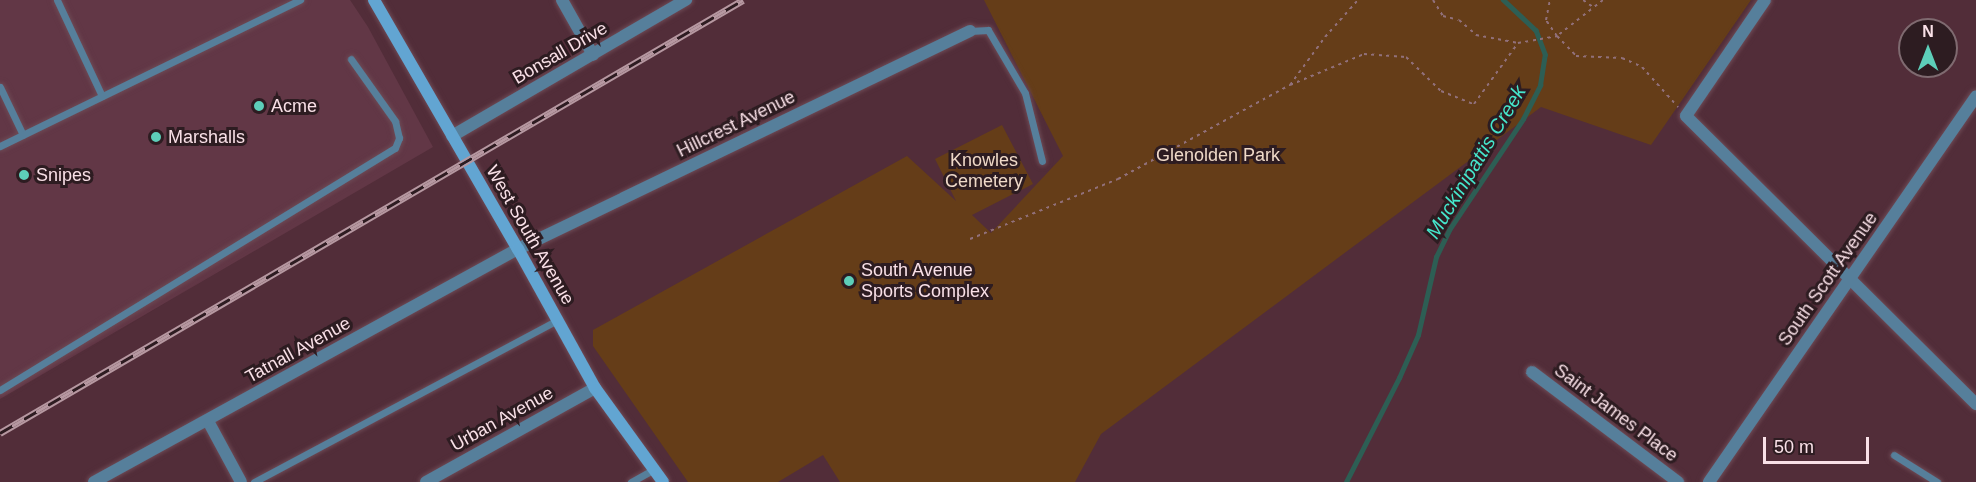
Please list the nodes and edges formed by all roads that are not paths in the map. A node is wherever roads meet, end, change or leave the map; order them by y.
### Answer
1 (57, 0) edge
2 (300, 0) edge
3 (374, 0) edge
4 (562, 0) edge
5 (686, 0) edge
6 (1765, 0) edge
7 (970, 31) joint
8 (593, 55) junction
9 (351, 59) dead end
10 (0, 87) edge
11 (102, 96) junction
12 (1976, 96) edge
13 (23, 135) junction
14 (452, 136) junction
15 (0, 146) edge
16 (1042, 161) dead end
17 (518, 249) junction
18 (1850, 280) junction
19 (557, 320) junction
20 (1532, 372) dead end
21 (595, 388) junction
22 (0, 390) edge
23 (1976, 404) edge
24 (208, 421) junction
25 (1894, 455) dead end
26 (654, 470) junction
27 (94, 482) edge
28 (241, 482) edge
29 (254, 482) edge
30 (426, 482) edge
31 (631, 482) edge
32 (663, 482) edge
33 (1678, 482) edge
34 (1709, 482) edge
35 (1937, 482) edge

1 - 11 lane
2 - 11 lane
3 - 14 street, West South Avenue
4 - 8 street
5 - 8 street, Bonsall Drive
6 - 18 street
7 - 16 lane
7 - 17 street, Hillcrest Avenue
8 - 14 street, Bonsall Drive
9 - 22 lane
10 - 13 lane
11 - 13 lane
12 - 18 street, South Scott Avenue
13 - 15 lane
14 - 17 street, West South Avenue
17 - 19 street, West South Avenue
17 - 24 street, Tatnall Avenue
18 - 23 street
18 - 34 street, South Scott Avenue
19 - 21 street, West South Avenue
19 - 29 lane
20 - 33 street, Saint James Place
21 - 26 street, West South Avenue
21 - 30 street, Urban Avenue
24 - 27 street, Tatnall Avenue
24 - 28 street
25 - 35 lane
26 - 31 lane
26 - 32 street, West South Avenue

